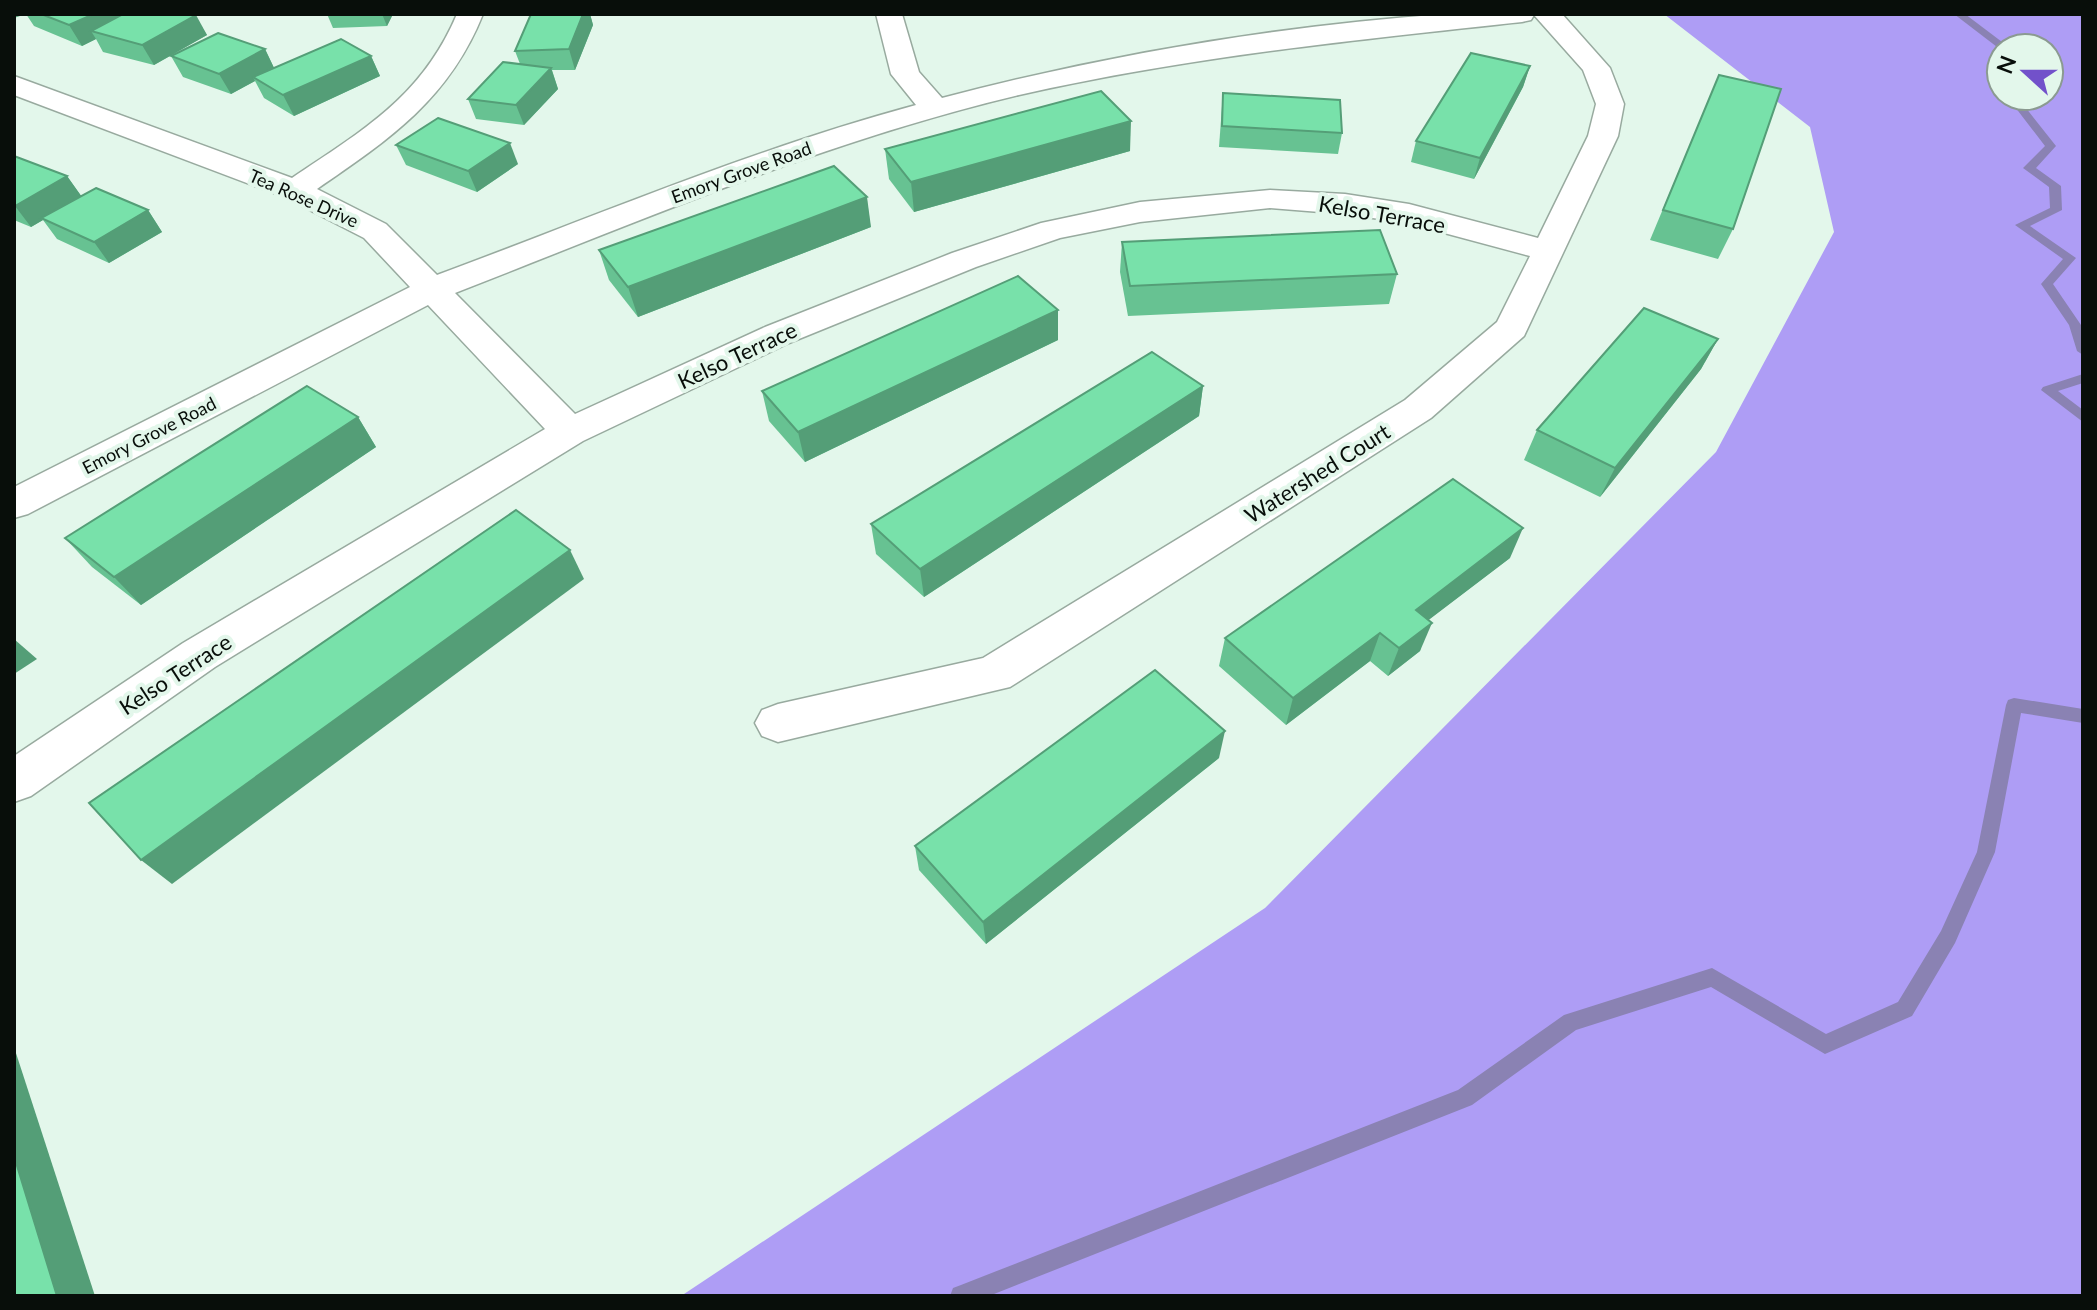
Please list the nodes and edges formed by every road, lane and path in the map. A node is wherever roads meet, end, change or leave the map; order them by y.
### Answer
1 (470, 14) edge
2 (889, 14) edge
3 (1522, 14) edge
4 (1547, 14) edge
5 (1315, 24) edge
6 (14, 85) edge
7 (935, 109) junction
8 (295, 190) junction
9 (1547, 250) junction
10 (433, 289) junction
11 (570, 432) junction
12 (14, 504) edge
13 (778, 723) dead end
14 (14, 782) edge

1 - 8 street
2 - 7 street
3 - 5 street, Emory Grove Road
4 - 9 street, Watershed Court
5 - 7 street, Emory Grove Road
6 - 8 street, Tea Rose Drive
7 - 10 street, Emory Grove Road
8 - 10 street, Tea Rose Drive
9 - 11 street, Kelso Terrace
9 - 13 street, Watershed Court
10 - 11 street, Tea Rose Drive
10 - 12 street, Emory Grove Road
11 - 14 street, Kelso Terrace

